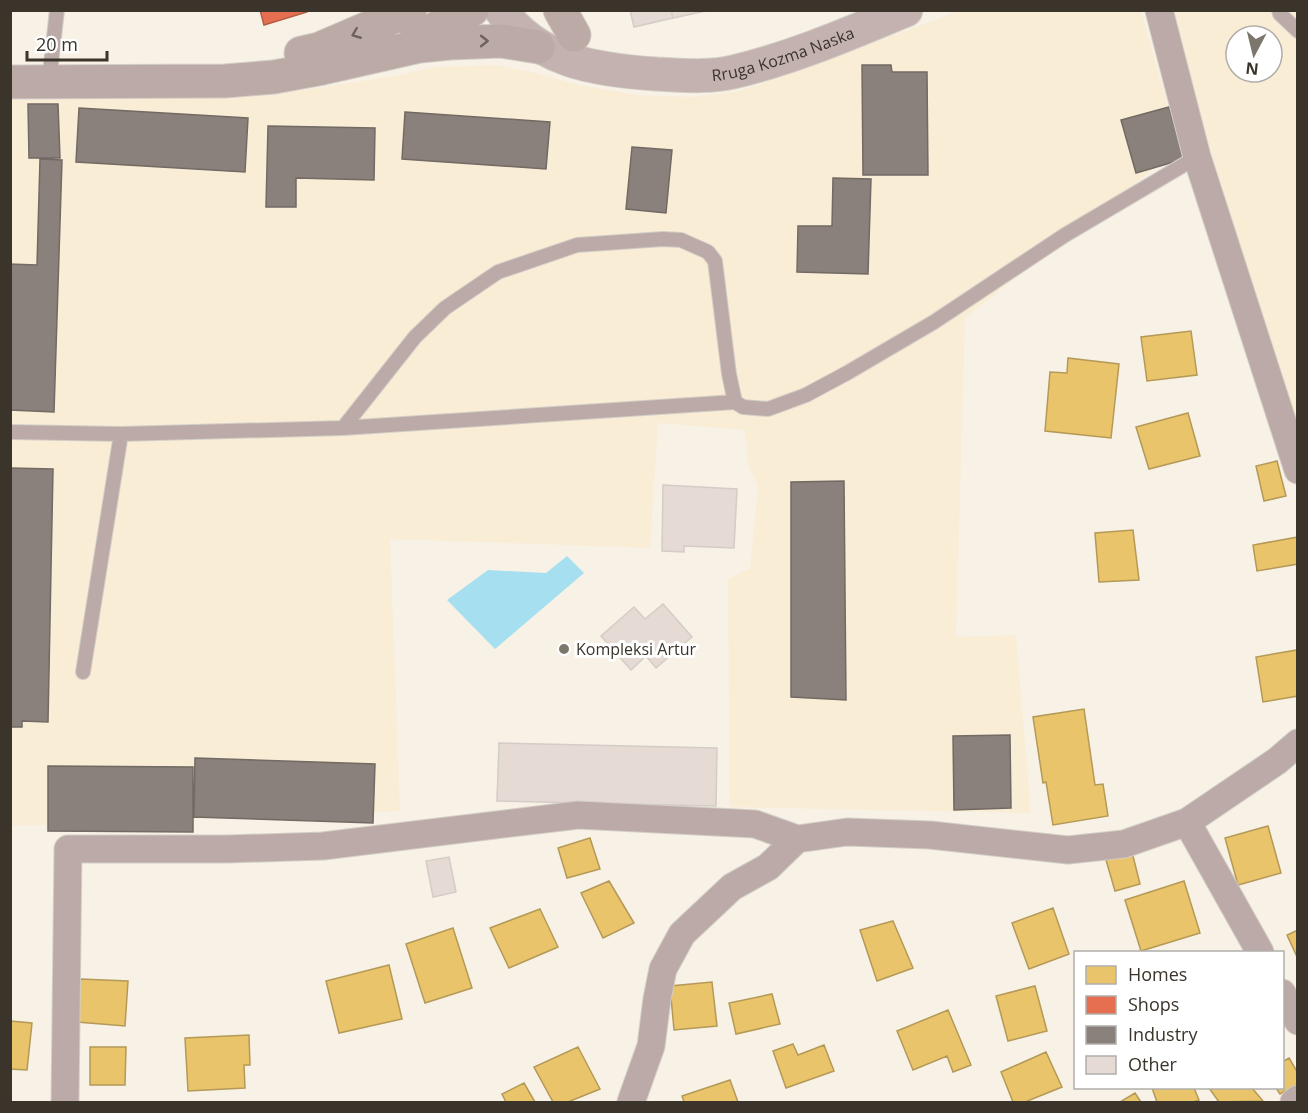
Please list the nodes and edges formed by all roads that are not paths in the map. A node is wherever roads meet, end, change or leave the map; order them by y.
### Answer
1 (57, 10) edge
2 (410, 10) edge
3 (472, 10) edge
4 (501, 10) edge
5 (544, 10) edge
6 (906, 10) edge
7 (1159, 10) edge
8 (1279, 10) edge
9 (567, 23) edge
10 (1298, 31) edge
11 (538, 47) junction
12 (364, 58) junction
13 (656, 74) junction
14 (149, 81) junction
15 (10, 82) edge
16 (49, 82) junction
17 (1197, 157) junction
18 (735, 402) junction
19 (343, 428) junction
20 (10, 432) edge
21 (121, 434) junction
22 (1298, 470) edge
23 (83, 672) dead end
24 (1298, 743) edge
25 (1187, 822) junction
26 (797, 839) junction
27 (1259, 951) edge
28 (1284, 996) edge
29 (1298, 1021) edge
30 (1298, 1099) edge
31 (65, 1102) edge
32 (631, 1102) edge
33 (1294, 1102) edge

1 - 16 lane
2 -> 14 main road
3 - 12 main road
4 - 11 main road, Rruga Kozma Naska
5 - 9 main road, Rruga Kozma Naska
6 - 13 main road, Rruga Kozma Naska
7 - 17 street
8 - 10 lane
9 - 13 main road, Rruga Kozma Naska
12 -> 11 main road
11 - 13 main road, Rruga Kozma Naska
12 - 14 main road
14 - 16 main road
15 - 16 main road
17 - 18 lane
17 - 22 street
18 - 19 lane
18 - 19 lane
19 - 21 lane
20 - 21 lane
21 - 23 lane
24 - 25 street
25 - 26 street
25 - 27 street
26 - 31 street
26 - 32 street
28 - 29 street
30 - 33 street

